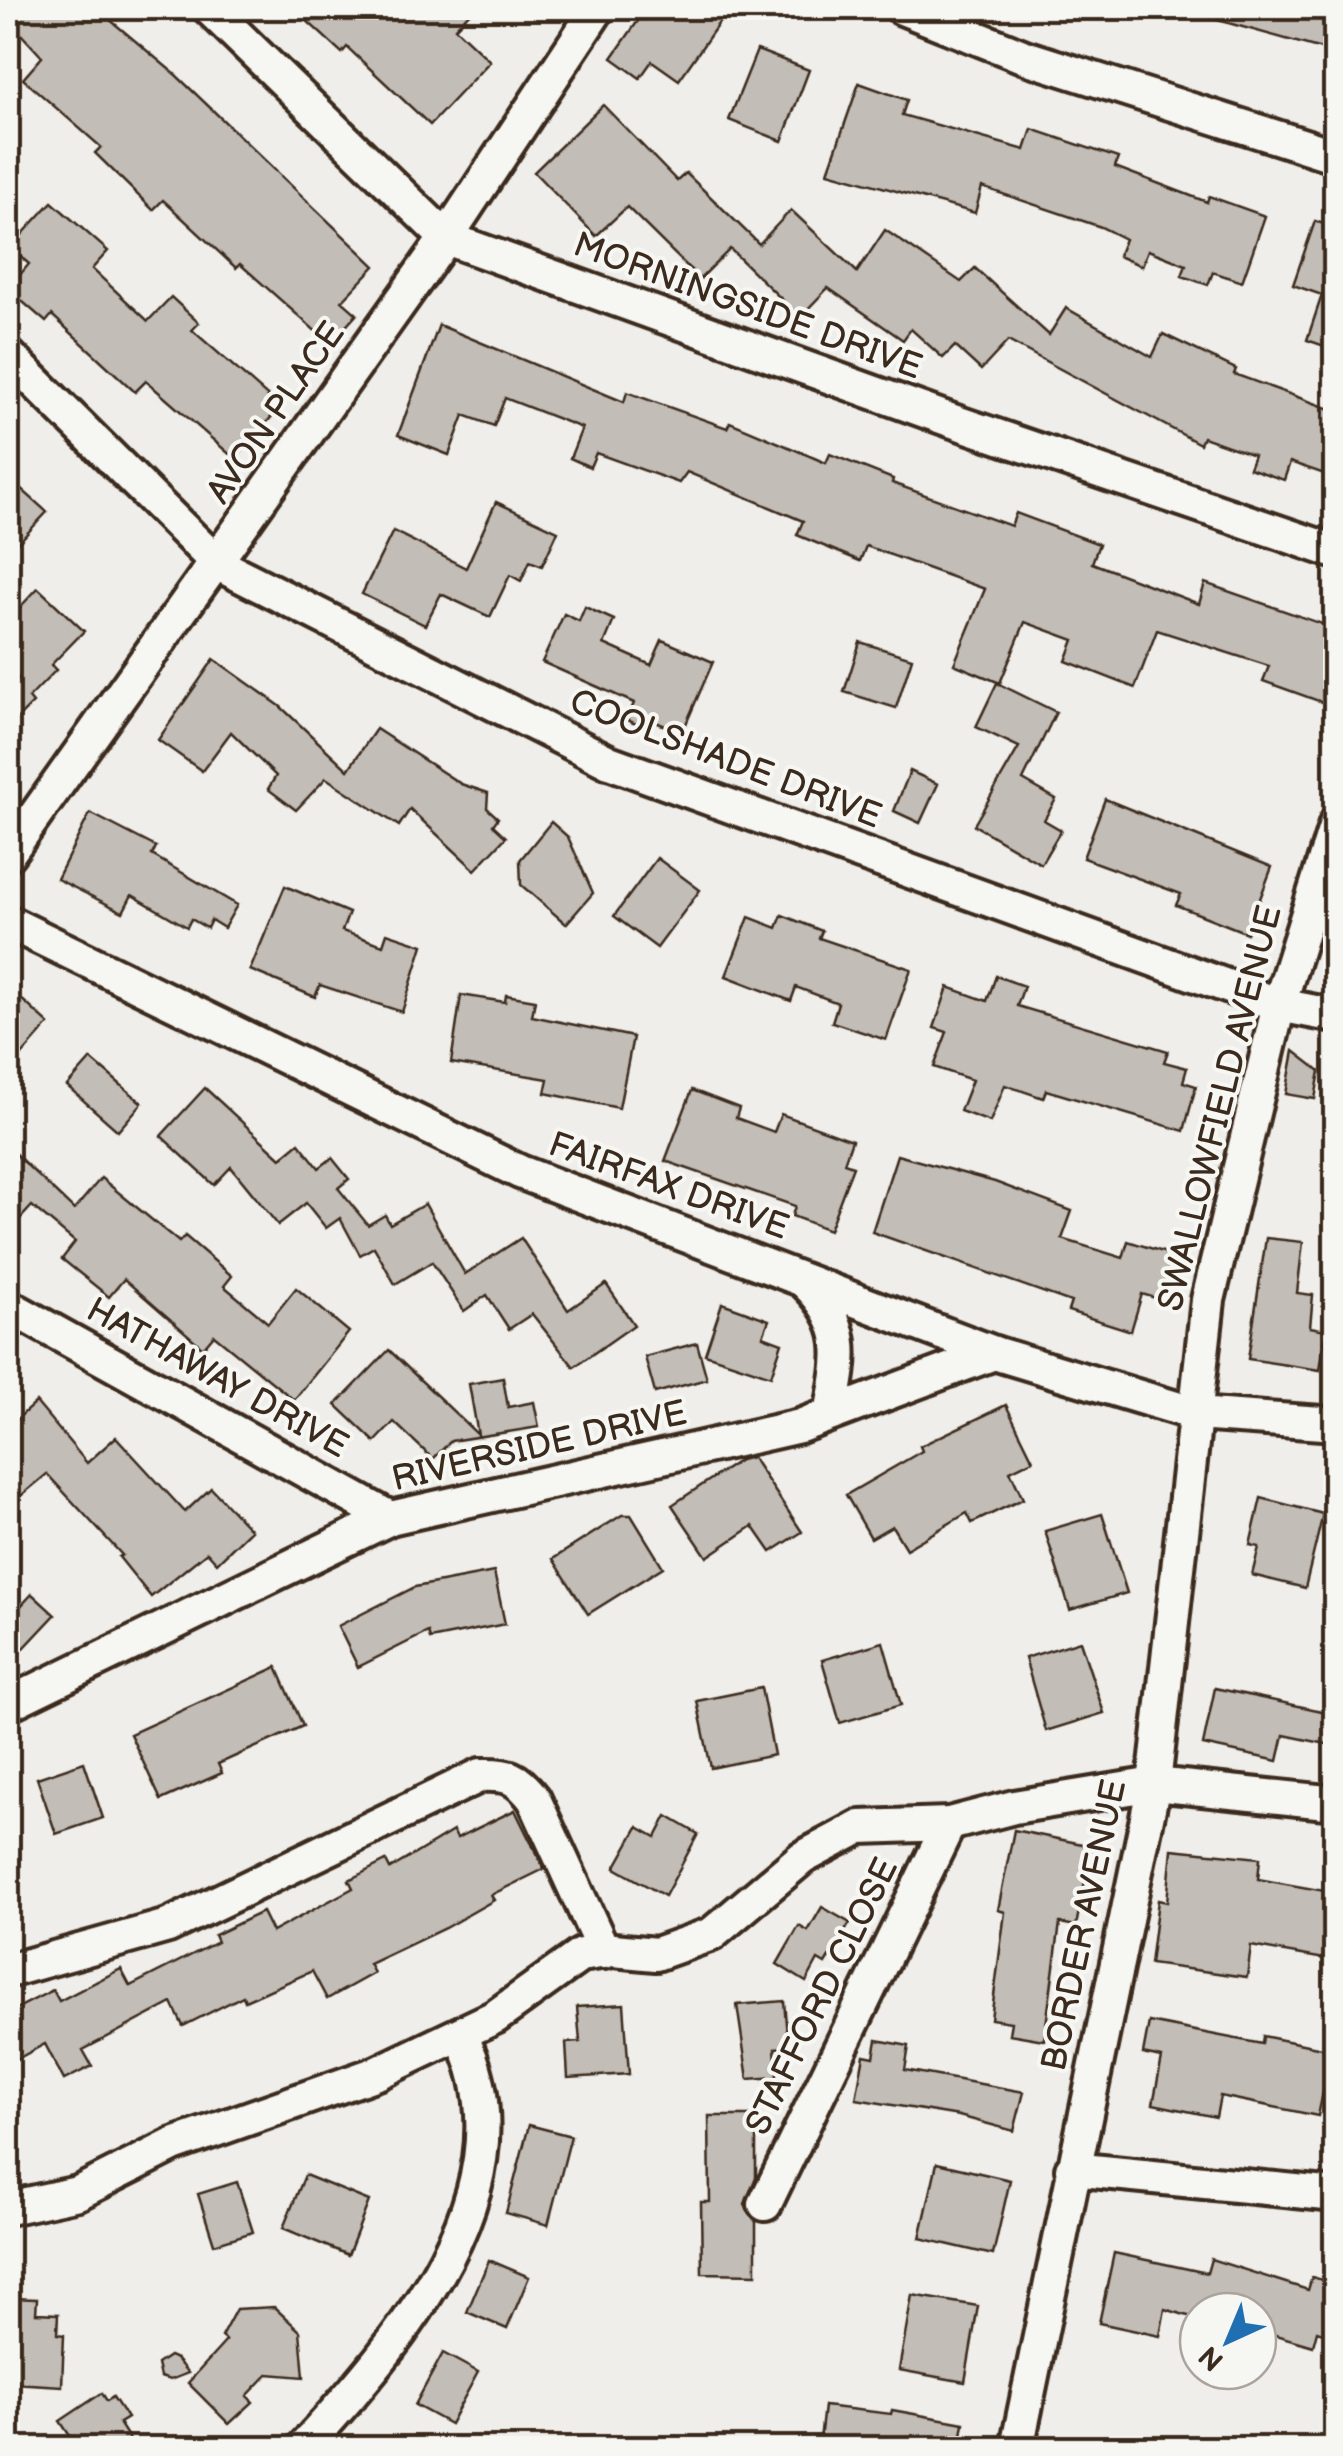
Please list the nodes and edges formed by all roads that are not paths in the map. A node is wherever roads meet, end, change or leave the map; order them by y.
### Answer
1 (209, 8) edge
2 (598, 8) edge
3 (902, 8) edge
4 (1336, 156) edge
5 (446, 238) junction
6 (8, 355) edge
7 (1336, 552) edge
8 (218, 564) junction
9 (1336, 824) edge
10 (8, 854) edge
11 (8, 922) edge
12 (1279, 1005) junction
13 (1336, 1016) edge
14 (798, 1275) junction
15 (8, 1306) edge
16 (994, 1353) junction
17 (831, 1414) junction
18 (1196, 1414) junction
19 (1336, 1424) edge
20 (390, 1518) junction
21 (8, 1704) edge
22 (1154, 1784) junction
23 (1336, 1802) edge
24 (949, 1824) junction
25 (604, 1952) junction
26 (8, 1972) edge
27 (461, 2035) junction
28 (1072, 2169) junction
29 (1336, 2195) edge
30 (765, 2204) dead end
31 (8, 2208) edge
32 (303, 2448) edge
33 (1017, 2448) edge

1 - 5 street, MORNINGSIDE DRIVE
2 - 5 street, AVON PLACE
3 - 4 street
5 - 7 street, MORNINGSIDE DRIVE
5 - 8 street, AVON PLACE
6 - 8 street, COOLSHADE DRIVE
8 - 10 street, AVON PLACE
8 - 12 street, COOLSHADE DRIVE
9 - 12 street, SWALLOWFIELD AVENUE
11 - 14 street, FAIRFAX DRIVE
12 - 13 street, COOLSHADE DRIVE
12 - 18 street, SWALLOWFIELD AVENUE
14 - 16 street, FAIRFAX DRIVE
14 - 17 street
15 - 20 street, HATHAWAY DRIVE
16 - 17 street, RIVERSIDE DRIVE
16 - 18 street, FAIRFAX DRIVE
17 - 20 street, RIVERSIDE DRIVE
18 - 19 street, FAIRFAX DRIVE
18 - 22 street, BORDER AVENUE
20 - 21 street, RIVERSIDE DRIVE
22 - 23 street
22 - 24 street
22 - 28 street, BORDER AVENUE
24 - 25 street
24 - 30 street, STAFFORD CLOSE
25 - 26 street
25 - 27 street
27 - 31 street
27 - 32 street
28 - 29 street
28 - 33 street, BORDER AVENUE

